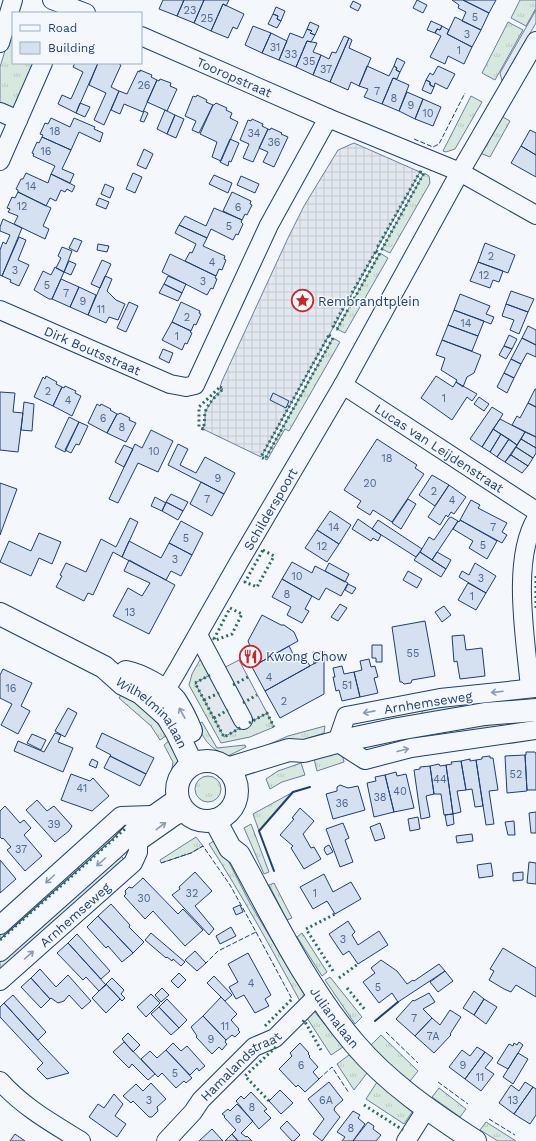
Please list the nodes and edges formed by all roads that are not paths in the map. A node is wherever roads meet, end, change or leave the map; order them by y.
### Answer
1 (13, 0) edge
2 (64, 5) edge
3 (83, 12) edge
4 (142, 36) edge
5 (536, 41) edge
6 (0, 42) edge
7 (43, 64) edge
8 (0, 112) edge
9 (328, 118) junction
10 (18, 120) junction
11 (0, 161) edge
12 (460, 172) junction
13 (536, 215) edge
14 (0, 310) edge
15 (343, 385) junction
16 (536, 511) edge
17 (536, 519) edge
18 (0, 614) edge
19 (198, 635) junction
20 (533, 688) edge
21 (159, 697) junction
22 (536, 710) edge
23 (243, 720) dead end
24 (536, 730) edge
25 (337, 742) junction
26 (199, 763) junction
27 (232, 776) junction
28 (181, 805) junction
29 (152, 815) junction
30 (221, 817) junction
31 (134, 839) junction
32 (0, 925) edge
33 (0, 952) edge
34 (0, 981) edge
35 (318, 994) junction
36 (0, 1081) edge
37 (427, 1108) junction
38 (81, 1141) edge
39 (166, 1141) edge
40 (406, 1141) edge
41 (475, 1141) edge

1 - 6 street
2 - 3 street
4 - 9 street, Tooropstraat
5 - 12 street
7 - 10 street
8 - 10 street
9 - 12 street
9 - 14 street, Dirk Boutsstraat
10 - 11 street
12 - 13 street
12 - 15 street
15 - 16 street, Lucas van Leijdenstraat
15 - 19 street, Schilderspoort
17 - 20 street
18 - 21 street, Wilhelminalaan
19 - 21 street, Schilderspoort
19 - 23 street
20 -> 25 street, Arnhemseweg
21 - 26 street, Wilhelminalaan
22 - 25 street, Arnhemseweg
25 -> 24 street
25 - 27 street, Arnhemseweg
26 - 27 street
26 - 28 street
27 - 30 street
28 - 29 street, Arnhemseweg
28 - 30 street
31 -> 28 street, Arnhemseweg
29 - 31 street, Arnhemseweg
29 -> 32 street
30 - 35 street, Julianalaan
31 -> 33 street, Arnhemseweg
34 -> 31 street, Arnhemseweg
35 - 37 street, Julianalaan
35 - 39 street, Hamalandstraat
36 - 38 street
37 - 40 street
37 - 41 street, Julianalaan

